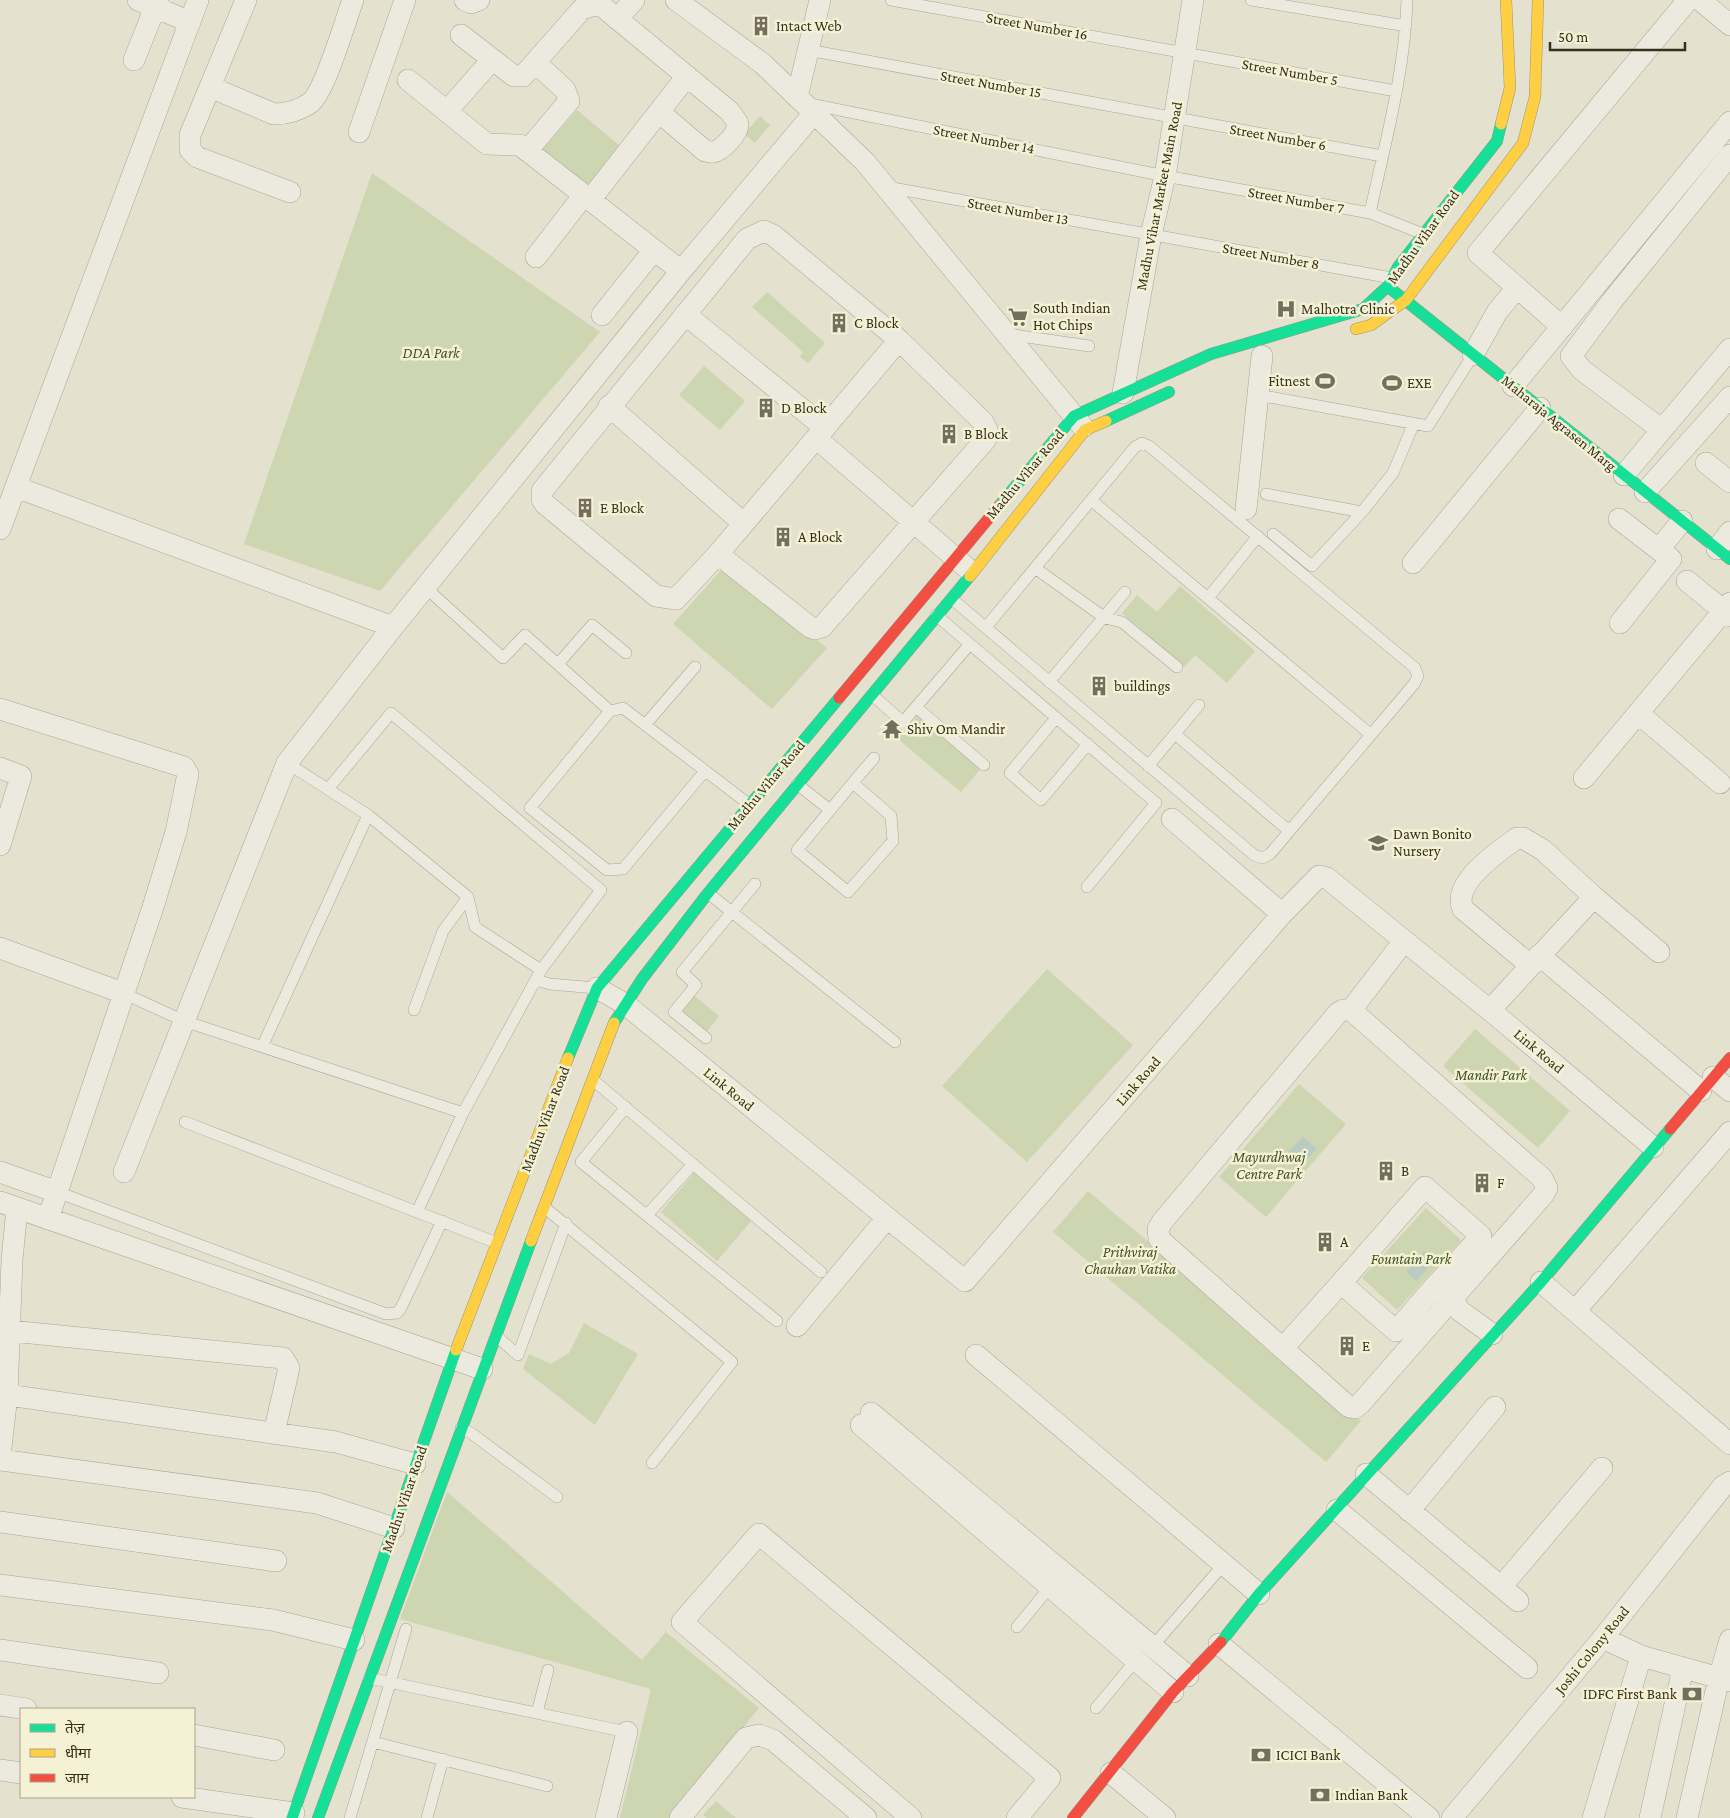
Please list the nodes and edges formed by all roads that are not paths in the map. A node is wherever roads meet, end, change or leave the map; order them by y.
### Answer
1 (198, 0) edge
2 (246, 0) edge
3 (353, 0) edge
4 (405, 0) edge
5 (465, 0) edge
6 (478, 0) edge
7 (634, 0) edge
8 (676, 0) edge
9 (820, 0) edge
10 (891, 0) edge
11 (1193, 0) edge
12 (1251, 0) edge
13 (1407, 0) edge
14 (1506, 0) edge
15 (1538, 0) edge
16 (1688, 0) edge
17 (1700, 0) edge
18 (150, 2) edge
19 (576, 4) edge
20 (617, 19) junction
21 (190, 22) junction
22 (1730, 25) edge
23 (1406, 26) junction
24 (461, 35) dead end
25 (808, 50) junction
26 (1183, 53) junction
27 (134, 60) dead end
28 (492, 60) junction
29 (536, 62) junction
30 (687, 76) junction
31 (408, 80) dead end
32 (210, 87) junction
33 (1396, 91) junction
34 (805, 104) junction
35 (447, 111) junction
36 (659, 112) junction
37 (1174, 118) junction
38 (1730, 122) edge
39 (359, 132) dead end
40 (527, 150) junction
41 (1730, 155) edge
42 (1382, 156) junction
43 (1165, 176) junction
44 (885, 186) junction
45 (290, 192) dead end
46 (587, 198) junction
47 (1370, 213) junction
48 (1423, 234) junction
49 (1150, 235) junction
50 (654, 250) junction
51 (536, 257) dead end
52 (681, 271) junction
53 (1409, 273) junction
54 (1390, 282) junction
55 (1517, 288) junction
56 (1406, 300) junction
57 (685, 314) junction
58 (602, 315) dead end
59 (1562, 327) junction
60 (1344, 332) dead end
61 (1007, 334) junction
62 (899, 340) junction
63 (1089, 346) dead end
64 (1730, 349) edge
65 (1474, 355) junction
66 (1262, 356) dead end
67 (1513, 386) junction
68 (1180, 387) dead end
69 (1123, 392) junction
70 (1258, 395) junction
71 (1730, 397) edge
72 (610, 406) junction
73 (1540, 408) junction
74 (1080, 423) junction
75 (1414, 423) junction
76 (1662, 430) junction
77 (820, 433) junction
78 (1706, 462) dead end
79 (1624, 475) junction
80 (1730, 482) edge
81 (16, 487) junction
82 (1645, 492) junction
83 (1266, 494) dead end
84 (1091, 500) junction
85 (1246, 509) dead end
86 (1362, 512) junction
87 (1619, 519) dead end
88 (1682, 522) junction
89 (744, 523) junction
90 (914, 523) junction
91 (0, 529) edge
92 (1730, 532) edge
93 (1273, 534) dead end
94 (1258, 536) junction
95 (1659, 549) junction
96 (718, 554) junction
97 (1723, 554) edge
98 (956, 558) junction
99 (1413, 563) dead end
100 (1035, 568) junction
101 (973, 572) junction
102 (1687, 582) dead end
103 (425, 587) junction
104 (1125, 592) dead end
105 (951, 598) junction
106 (1208, 598) junction
107 (918, 601) junction
108 (1728, 610) edge
109 (936, 615) junction
110 (1105, 618) junction
111 (1620, 623) dead end
112 (393, 627) junction
113 (986, 627) junction
114 (970, 644) junction
115 (626, 653) dead end
116 (558, 664) junction
117 (695, 667) dead end
118 (1177, 667) dead end
119 (1049, 682) junction
120 (871, 694) junction
121 (1200, 705) dead end
122 (916, 708) junction
123 (0, 709) edge
124 (610, 711) junction
125 (1638, 713) junction
126 (1056, 718) junction
127 (645, 725) junction
128 (1175, 734) junction
129 (1370, 734) junction
130 (1088, 744) junction
131 (874, 758) dead end
132 (287, 763) junction
133 (984, 765) dead end
134 (1148, 766) junction
135 (0, 768) edge
136 (705, 771) junction
137 (1584, 778) dead end
138 (853, 783) junction
139 (1720, 783) dead end
140 (797, 784) junction
141 (328, 789) junction
142 (750, 805) junction
143 (830, 810) junction
144 (368, 815) junction
145 (770, 817) junction
146 (1172, 819) dead end
147 (1289, 831) junction
148 (0, 845) edge
149 (755, 884) dead end
150 (1087, 887) dead end
151 (708, 892) junction
152 (468, 897) junction
153 (1594, 897) junction
154 (733, 912) junction
155 (1282, 914) junction
156 (1404, 941) junction
157 (0, 948) edge
158 (1659, 952) dead end
159 (1535, 960) junction
160 (538, 975) junction
161 (597, 988) junction
162 (123, 993) junction
163 (625, 1004) junction
164 (414, 1010) dead end
165 (1351, 1010) junction
166 (1490, 1010) junction
167 (184, 1021) junction
168 (706, 1038) dead end
169 (895, 1042) dead end
170 (262, 1046) junction
171 (1730, 1058) edge
172 (591, 1078) junction
173 (1707, 1084) junction
174 (1730, 1091) edge
175 (626, 1107) junction
176 (463, 1114) junction
177 (185, 1122) dead end
178 (1730, 1132) edge
179 (1653, 1147) junction
180 (693, 1164) junction
181 (0, 1172) edge
182 (124, 1172) dead end
183 (57, 1192) junction
184 (9, 1205) edge
185 (543, 1206) junction
186 (417, 1212) junction
187 (647, 1215) junction
188 (887, 1218) junction
189 (48, 1219) junction
190 (442, 1221) junction
191 (566, 1223) junction
192 (497, 1243) junction
193 (820, 1272) dead end
194 (1541, 1282) junction
195 (1341, 1283) junction
196 (1435, 1286) junction
197 (1452, 1299) junction
198 (1575, 1311) junction
199 (787, 1323) joint
200 (5, 1331) edge
201 (495, 1334) junction
202 (1492, 1334) junction
203 (1283, 1348) junction
204 (976, 1354) dead end
205 (453, 1358) junction
206 (482, 1369) junction
207 (4, 1394) edge
208 (1495, 1406) dead end
209 (460, 1428) junction
210 (274, 1433) junction
211 (1730, 1444) edge
212 (0, 1456) edge
213 (0, 1460) edge
214 (652, 1463) dead end
215 (415, 1464) junction
216 (1602, 1468) dead end
217 (1366, 1474) junction
218 (1730, 1482) edge
219 (557, 1496) dead end
220 (1337, 1510) junction
221 (1409, 1511) junction
222 (0, 1522) edge
223 (394, 1528) junction
224 (276, 1561) dead end
225 (1224, 1564) junction
226 (0, 1585) edge
227 (1050, 1587) junction
228 (1501, 1587) junction
229 (1259, 1594) junction
230 (1518, 1601) dead end
231 (1017, 1627) dead end
232 (406, 1629) dead end
233 (1602, 1638) junction
234 (354, 1640) junction
235 (1730, 1640) edge
236 (1219, 1644) junction
237 (1152, 1647) junction
238 (0, 1650) edge
239 (1641, 1656) junction
240 (1136, 1660) junction
241 (1527, 1668) dead end
242 (1683, 1668) junction
243 (548, 1670) dead end
244 (343, 1672) junction
245 (158, 1673) dead end
246 (1188, 1676) junction
247 (368, 1678) junction
248 (1724, 1680) edge
249 (391, 1681) junction
250 (1173, 1692) junction
251 (0, 1706) edge
252 (20, 1708) edge
253 (1096, 1708) dead end
254 (537, 1713) junction
255 (627, 1732) joint
256 (195, 1735) edge
257 (373, 1742) junction
258 (274, 1750) dead end
259 (443, 1760) junction
260 (0, 1770) edge
261 (20, 1773) edge
262 (1111, 1773) junction
263 (547, 1786) dead end
264 (188, 1798) edge
265 (293, 1816) edge
266 (318, 1818) edge
267 (350, 1818) edge
268 (427, 1818) edge
269 (606, 1818) edge
270 (680, 1818) edge
271 (866, 1818) edge
272 (911, 1818) edge
273 (1017, 1818) edge
274 (1073, 1818) edge
275 (1165, 1818) edge
276 (1429, 1818) edge
277 (1452, 1818) edge
278 (1593, 1818) edge
279 (1650, 1818) edge
280 (1687, 1818) edge

1 - 21 street
2 - 32 street
3 - 32 street
4 - 39 street
5 - 6 street
7 - 20 street
8 - 34 street
9 - 25 street
10 - 26 lane, Street Number 16
11 - 26 street, Madhu Vihar Market Main Road
12 - 23 lane
13 - 23 lane
14 - 48 street, Madhu Vihar Road
15 - 53 street, Madhu Vihar Road
16 - 55 street
17 - 22 street
18 - 21 street
18 - 27 street
19 - 20 street
19 - 29 street
20 - 30 street
21 - 81 street
23 - 33 lane
24 - 28 street
25 - 34 street
25 - 37 lane, Street Number 15
26 - 33 lane, Street Number 5
26 - 37 street, Madhu Vihar Market Main Road
28 - 29 street
28 - 35 street
29 - 40 street
30 - 36 street
30 - 36 street
31 - 35 street
32 - 45 street
33 - 42 lane
34 - 43 lane, Street Number 14
34 - 44 street
34 - 52 street
35 - 40 street
36 - 46 street
37 - 42 lane, Street Number 6
37 - 43 street, Madhu Vihar Market Main Road
38 - 59 street
40 - 46 street
41 - 76 street
42 - 47 lane
43 - 47 lane, Street Number 7
43 - 49 street, Madhu Vihar Market Main Road
44 - 49 lane, Street Number 13
44 - 61 street
46 - 50 street
46 - 51 street
47 - 48 lane, Street Number 7
48 - 53 street, Madhu Vihar Road
49 - 54 lane, Street Number 8
49 - 69 street, Madhu Vihar Market Main Road
50 - 52 street
50 - 58 street
52 - 103 street
53 - 54 street, Madhu Vihar Road
53 - 56 street, Madhu Vihar Road
54 - 56 street, Maharaja Agrasen Marg
54 - 69 street, Madhu Vihar Road
55 - 59 street
55 - 65 street
56 - 60 street, Madhu Vihar Road
56 - 65 street, Maharaja Agrasen Marg
57 - 62 street
57 - 72 street
57 - 77 street
59 - 67 street
61 - 63 lane
61 - 74 street
62 - 77 street
62 - 90 street
64 - 76 street
65 - 67 street, Maharaja Agrasen Marg
65 - 75 lane
66 - 70 street
67 - 73 street, Maharaja Agrasen Marg
68 - 74 street, Madhu Vihar Road
69 - 74 street, Madhu Vihar Road
70 - 75 lane
70 - 85 street
71 - 82 street
72 - 89 street
72 - 96 street
73 - 79 street, Maharaja Agrasen Marg
73 - 99 street
74 - 98 street, Madhu Vihar Road
74 - 101 street, Madhu Vihar Road
75 - 86 lane
76 - 79 street
77 - 89 street
77 - 90 street
78 - 80 street
79 - 82 street, Maharaja Agrasen Marg
81 - 91 street
81 - 112 street
82 - 88 street, Maharaja Agrasen Marg
83 - 86 lane
84 - 94 lane
84 - 100 lane
84 - 106 lane
86 - 93 lane
87 - 95 street
88 - 95 street
88 - 97 street, Maharaja Agrasen Marg
89 - 96 street
90 - 96 street
90 - 98 street
92 - 97 street
94 - 106 lane
94 - 129 lane
95 - 111 street
98 - 101 street
98 - 107 street, Madhu Vihar Road
100 - 110 lane
100 - 113 lane
101 - 105 street, Madhu Vihar Road
102 - 108 street
103 - 112 street
103 - 116 lane
104 - 110 lane
105 - 109 street, Madhu Vihar Road
105 - 113 lane
106 - 129 lane
107 - 109 lane
107 - 142 street, Madhu Vihar Road
108 - 125 street
109 - 114 lane
109 - 120 street, Madhu Vihar Road
110 - 118 lane
110 - 119 lane
112 - 132 street
113 - 119 lane
114 - 122 lane
114 - 126 lane
115 - 116 lane
116 - 124 lane
117 - 127 lane
119 - 134 lane
120 - 122 lane
120 - 140 street, Madhu Vihar Road
121 - 128 lane
122 - 133 lane
123 - 162 street
124 - 127 lane
124 - 136 lane
125 - 137 street
125 - 139 street
126 - 130 lane
126 - 130 lane
127 - 136 lane
128 - 134 lane
128 - 147 lane
129 - 147 lane
130 - 150 lane
131 - 138 lane
132 - 141 lane
132 - 167 street
134 - 147 lane
135 - 148 street
136 - 142 lane
138 - 143 lane
138 - 143 lane
140 - 143 lane
140 - 145 street, Madhu Vihar Road
141 - 144 lane
141 - 160 lane
142 - 145 street
142 - 161 street, Madhu Vihar Road
144 - 152 lane
144 - 170 lane
145 - 151 street, Madhu Vihar Road
146 - 155 street
149 - 154 lane
151 - 154 lane
151 - 163 street, Madhu Vihar Road
152 - 160 lane
152 - 164 lane
153 - 158 street
153 - 159 street
153 - 159 street
154 - 168 lane
154 - 169 lane
155 - 156 street, Link Road
155 - 188 street, Link Road
156 - 165 street
156 - 166 street, Link Road
157 - 162 street
159 - 166 street
159 - 173 street
160 - 161 lane
160 - 176 lane
161 - 163 street, Link Road
161 - 192 street, Madhu Vihar Road
162 - 167 lane
162 - 183 street
163 - 172 street, Madhu Vihar Road
163 - 188 street, Link Road
165 - 197 street
165 - 203 street
166 - 179 street, Link Road
167 - 170 lane
167 - 182 street
170 - 176 lane
171 - 173 street
172 - 175 lane
172 - 185 street, Madhu Vihar Road
173 - 174 street
173 - 179 street
175 - 180 lane
175 - 187 lane
176 - 186 lane
177 - 186 lane
178 - 198 street
179 - 194 street
180 - 187 lane
180 - 193 lane
181 - 183 street
183 - 189 street
183 - 190 lane
184 - 189 street
184 - 200 street
185 - 191 lane
185 - 201 street, Madhu Vihar Road
186 - 190 lane
187 - 199 lane
188 - 199 street
189 - 205 street
190 - 192 lane
191 - 201 lane
191 - 214 lane
192 - 205 street, Madhu Vihar Road
194 - 198 street
194 - 202 street
195 - 196 street
195 - 196 street
195 - 203 street
196 - 197 street
197 - 202 street
197 - 203 street
198 - 211 street
200 - 207 street
200 - 210 street
201 - 206 street, Madhu Vihar Road
202 - 217 street
204 - 225 street
205 - 206 street
205 - 215 street, Madhu Vihar Road
206 - 209 street, Madhu Vihar Road
207 - 210 street
207 - 212 street
208 - 221 street
209 - 219 lane
209 - 247 street, Madhu Vihar Road
210 - 215 street
213 - 223 street
215 - 223 street, Madhu Vihar Road
216 - 228 street
217 - 220 street
217 - 221 street
218 - 233 street, Joshi Colony Road
220 - 229 street
220 - 241 street
221 - 228 street
222 - 224 street
223 - 234 street, Madhu Vihar Road
225 - 229 street
225 - 237 lane
226 - 234 street
227 - 231 lane
227 - 237 street
227 - 240 street
228 - 230 street
229 - 236 street
232 - 249 lane
233 - 239 street
233 - 277 street, Joshi Colony Road
234 - 244 street, Madhu Vihar Road
235 - 248 street
236 - 246 street
236 - 276 street
237 - 246 street
238 - 245 street
239 - 242 street
239 - 278 street
240 - 250 street
240 - 253 lane
242 - 248 street
242 - 279 street
243 - 254 lane
244 - 247 street
244 - 265 street, Madhu Vihar Road
246 - 250 street
247 - 249 lane
247 - 266 street, Madhu Vihar Road
248 - 280 street
249 - 254 lane
249 - 257 lane
250 - 262 street
251 - 252 street
254 - 255 lane
255 - 269 street
256 - 258 street
257 - 259 lane
257 - 267 lane
259 - 263 lane
259 - 268 lane
260 - 261 street
262 - 274 street
262 - 275 street
264 - 265 street
270 - 271 street
272 - 273 street

